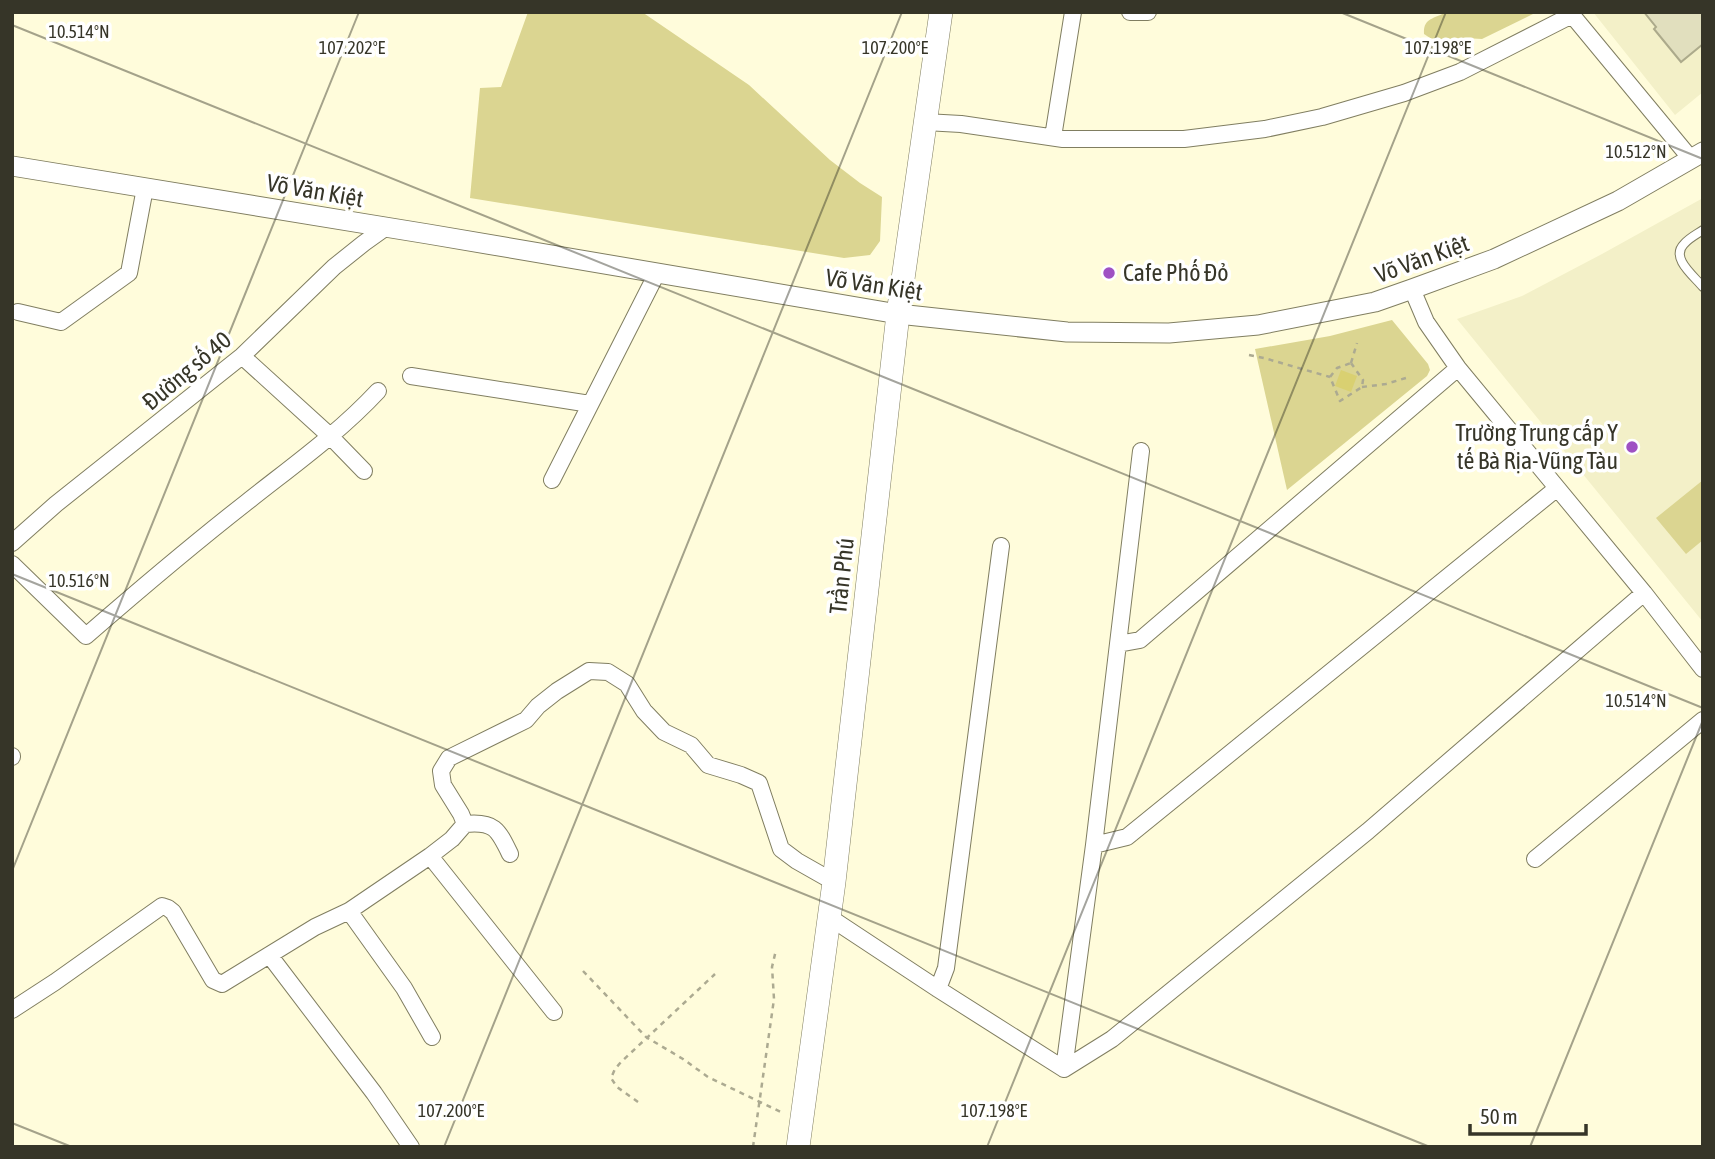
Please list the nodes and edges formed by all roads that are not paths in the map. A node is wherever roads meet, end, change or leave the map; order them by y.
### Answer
1 (941, 12) edge
2 (1073, 12) edge
3 (1130, 12) edge
4 (1148, 12) edge
5 (925, 122) junction
6 (1054, 137) junction
7 (1697, 155) edge
8 (12, 166) edge
9 (145, 188) junction
10 (385, 228) junction
11 (1703, 230) edge
12 (657, 273) junction
13 (1703, 287) edge
14 (1412, 289) junction
15 (18, 312) dead end
16 (898, 314) junction
17 (242, 356) junction
18 (1458, 368) junction
19 (411, 376) dead end
20 (378, 391) dead end
21 (590, 404) junction
22 (330, 436) junction
23 (1141, 451) dead end
24 (364, 471) dead end
25 (552, 480) dead end
26 (1556, 489) junction
27 (12, 543) edge
28 (1001, 546) dead end
29 (12, 564) edge
30 (1644, 593) junction
31 (1118, 644) junction
32 (1703, 669) edge
33 (1703, 720) edge
34 (465, 824) junction
35 (1094, 845) junction
36 (510, 853) dead end
37 (430, 856) junction
38 (1535, 859) dead end
39 (834, 882) junction
40 (349, 911) junction
41 (830, 917) junction
42 (270, 956) junction
43 (938, 989) junction
44 (12, 1010) edge
45 (554, 1012) dead end
46 (432, 1037) dead end
47 (1064, 1069) junction
48 (411, 1147) edge
49 (798, 1147) edge

1 - 5 main road, Trần Phú
2 - 6 street
3 - 4 street
5 - 6 street
5 - 16 main road, Trần Phú
6 - 7 street
7 - 14 street, Võ Văn Kiệt
8 - 9 street, Võ Văn Kiệt
9 - 10 street, Võ Văn Kiệt
9 - 15 street
10 - 12 street, Võ Văn Kiệt
10 - 17 street, Đường số 40
11 - 13 lane
12 - 16 street, Võ Văn Kiệt
12 - 21 street
14 - 16 street, Võ Văn Kiệt
14 - 18 street
16 - 39 main road, Trần Phú
17 - 22 street
17 - 27 street, Đường số 40
18 - 26 street
18 - 31 street
19 - 21 street
20 - 22 street
21 - 25 street
22 - 24 street
22 - 29 street
23 - 31 street
26 - 30 street
26 - 35 street
28 - 43 street
30 - 32 street
30 - 47 street
31 - 35 street
33 - 38 street
34 - 36 street
34 - 37 street
34 - 39 street
35 - 47 street
37 - 40 street
37 - 45 street
39 - 41 main road, Trần Phú
40 - 42 street
40 - 46 street
41 - 43 street
41 - 49 main road, Trần Phú
42 - 44 street
42 - 48 street
43 - 47 street

